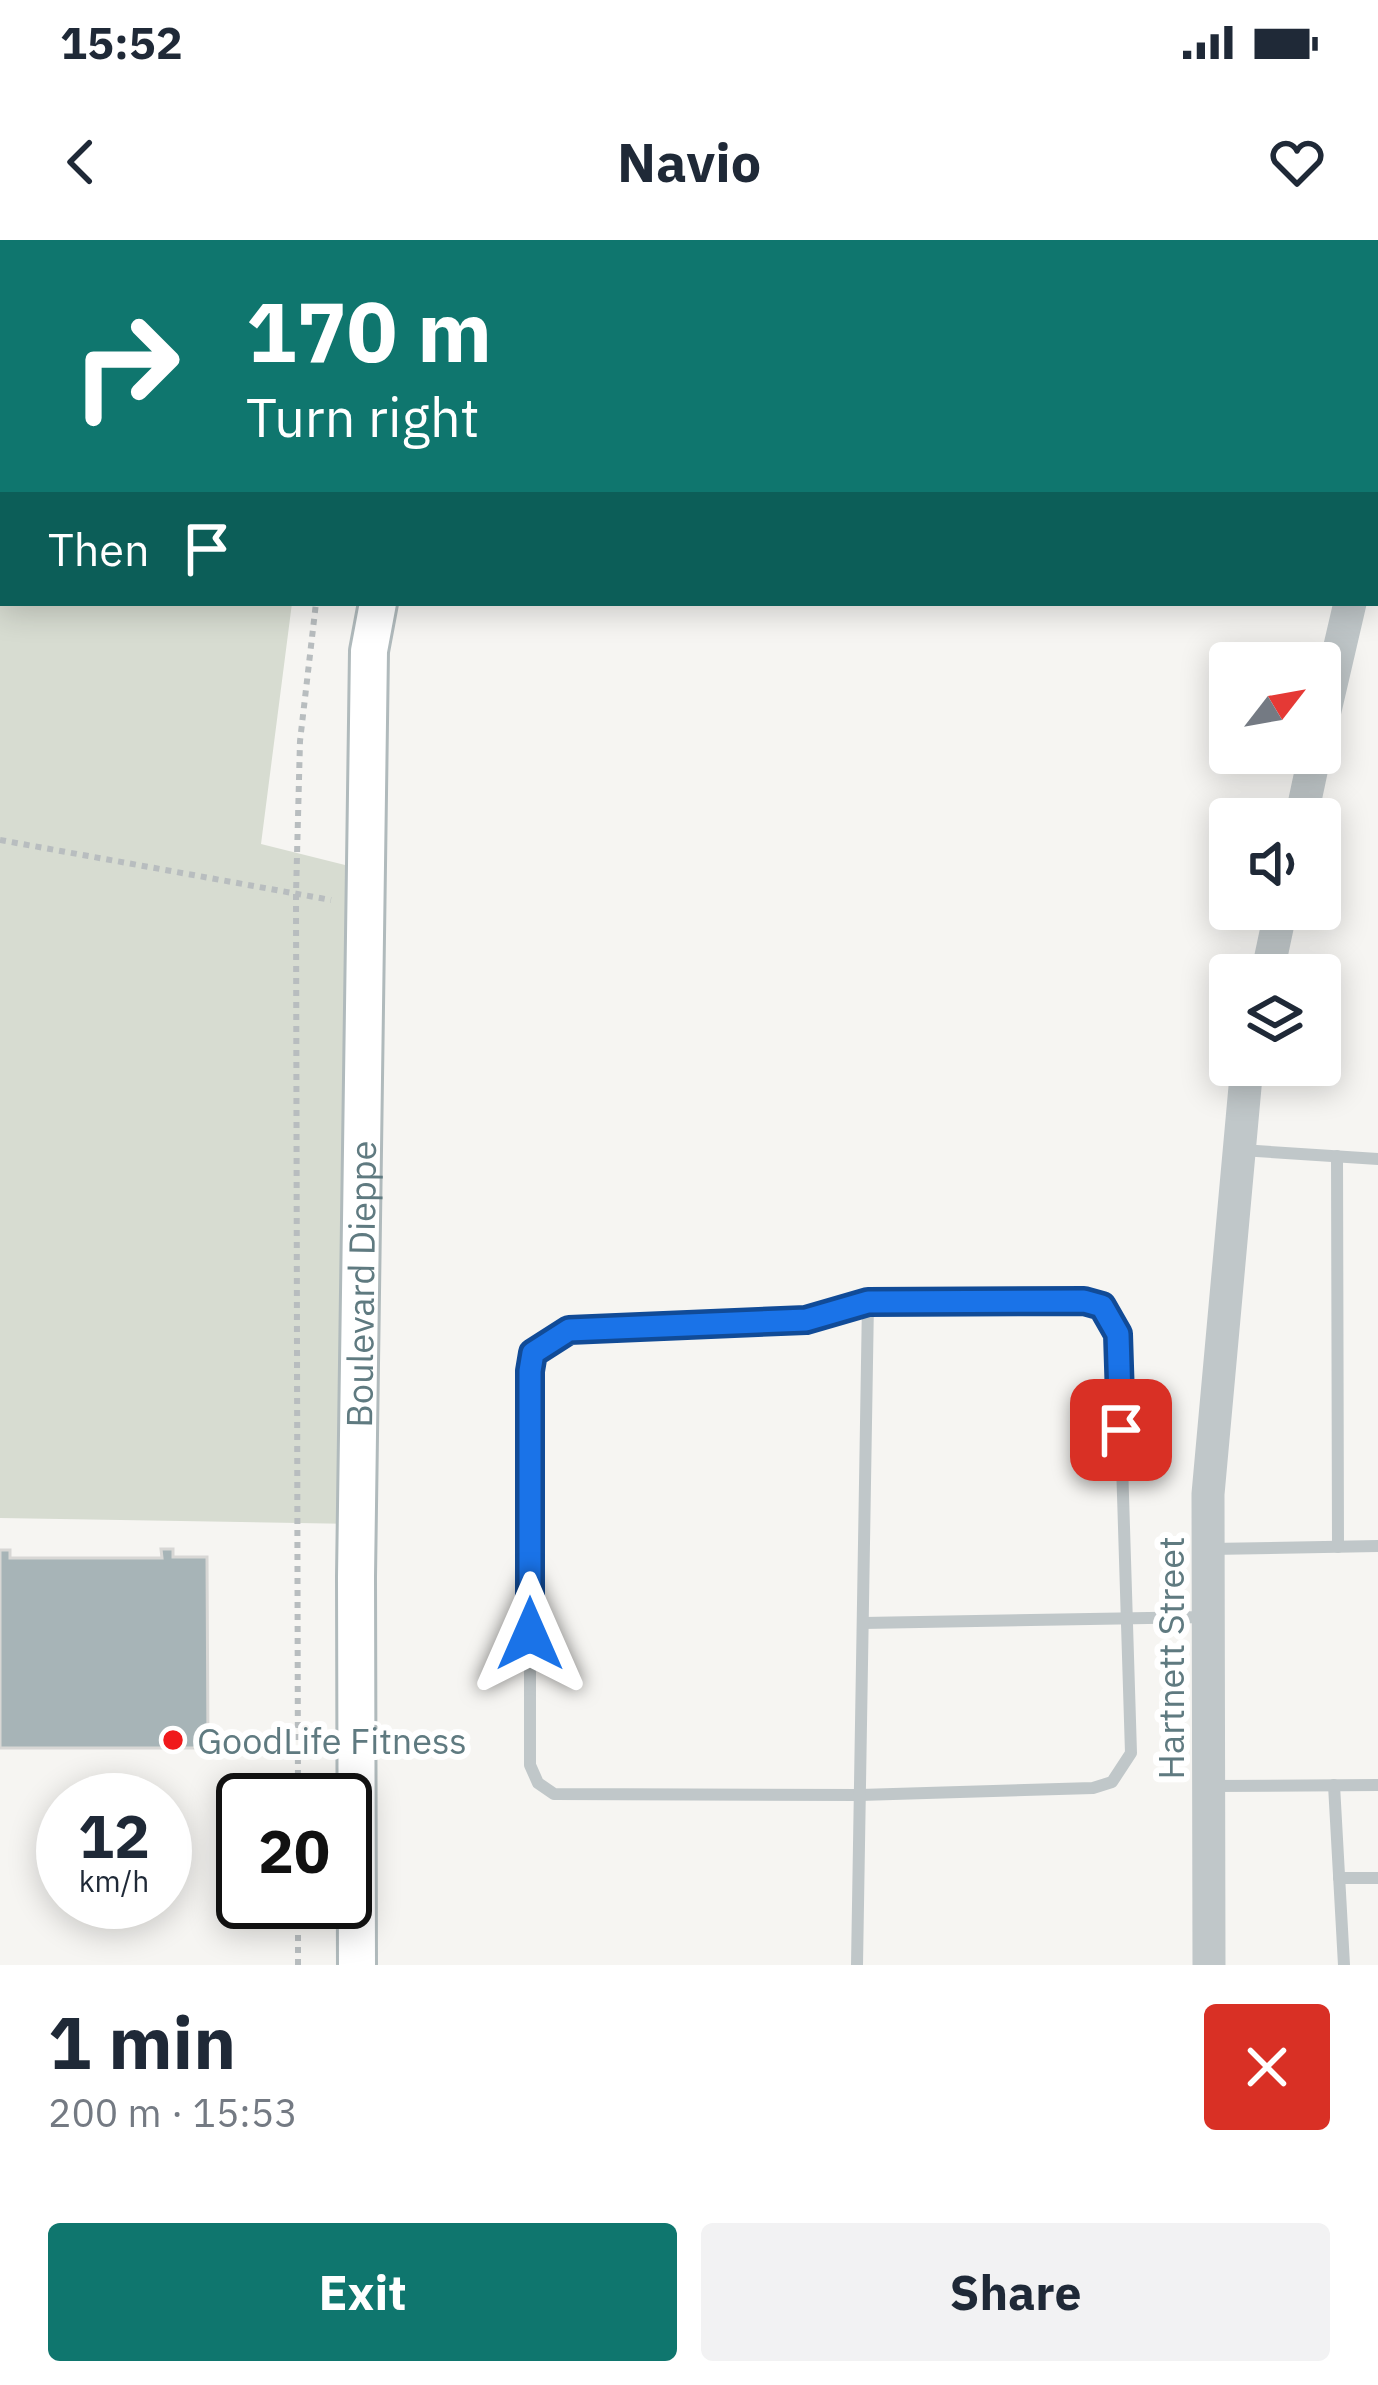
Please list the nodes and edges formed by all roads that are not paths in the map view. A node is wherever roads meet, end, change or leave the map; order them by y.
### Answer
1 (377, 606) edge
2 (1349, 606) edge
3 (1341, 642) edge
4 (1245, 1086) edge
5 (1238, 1150) junction
6 (1337, 1156) junction
7 (1378, 1159) edge
8 (868, 1302) junction
9 (1338, 1546) junction
10 (1378, 1546) edge
11 (1209, 1550) junction
12 (1208, 1617) junction
13 (1126, 1620) junction
14 (862, 1623) junction
15 (1378, 1785) edge
16 (1209, 1786) junction
17 (1334, 1786) junction
18 (860, 1795) junction
19 (1339, 1878) junction
20 (1378, 1878) edge
21 (357, 1961) edge
22 (857, 1965) edge
23 (1209, 1965) edge
24 (1344, 1965) edge

1 - 21 main road, Boulevard Dieppe
2 - 3 street
4 - 5 street, Hartnett Street
5 - 6 lane
5 - 11 street, Hartnett Street
6 - 7 lane
6 - 9 lane
8 - 13 lane
8 - 14 lane
8 - 18 lane
9 - 10 lane
9 - 11 lane
11 - 12 street, Hartnett Street
12 - 13 lane
12 - 16 street, Hartnett Street
13 - 14 lane
13 - 18 lane
14 - 18 lane
15 - 17 lane
16 - 17 lane
16 - 23 street, Hartnett Street
17 - 19 lane
18 - 22 lane
19 - 20 lane
19 - 24 lane

